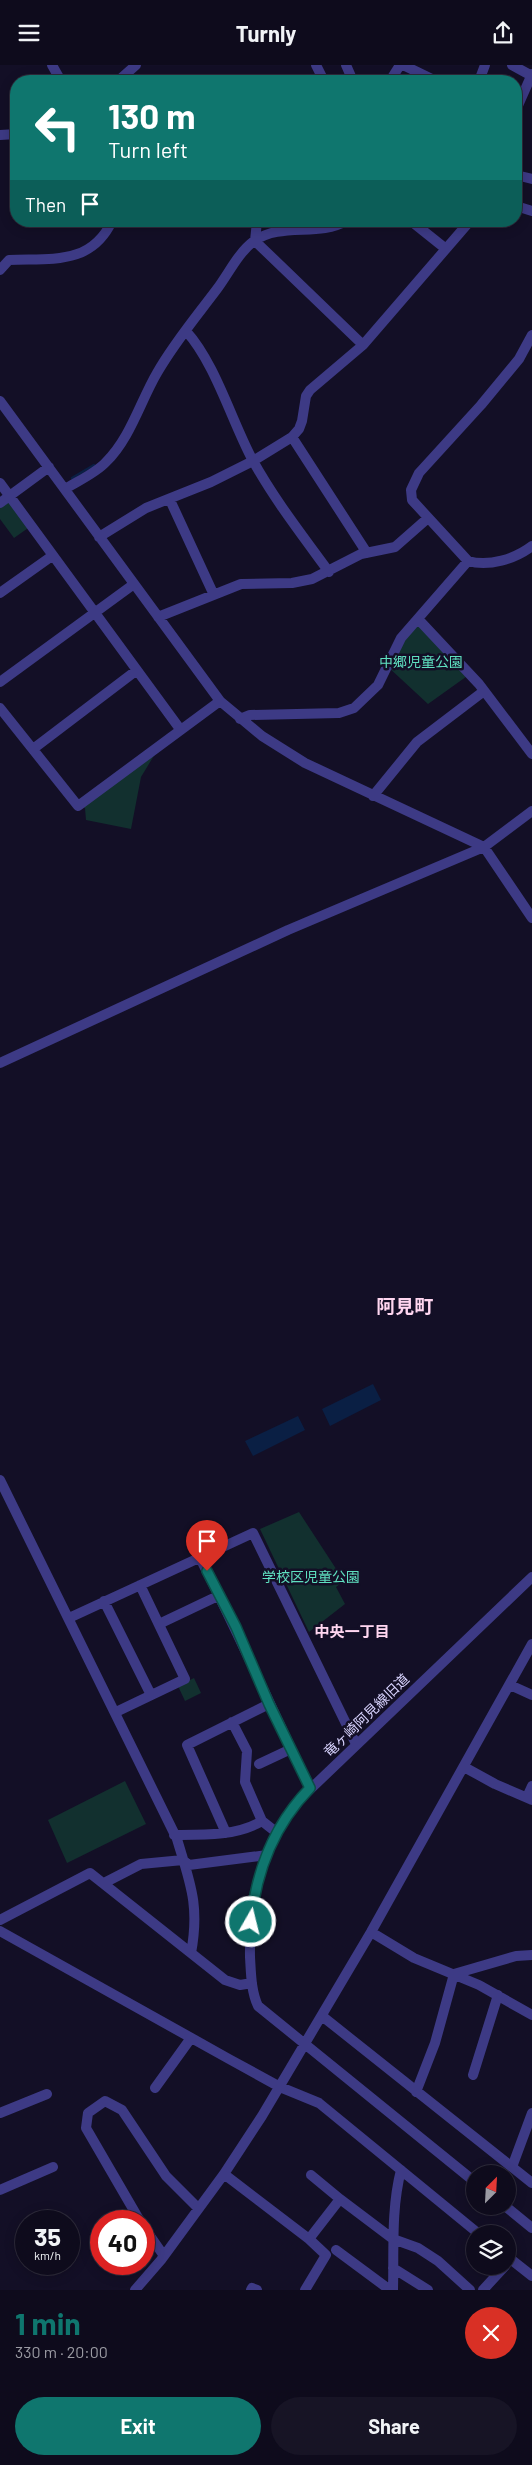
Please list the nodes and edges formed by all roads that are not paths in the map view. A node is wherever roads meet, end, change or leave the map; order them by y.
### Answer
1 (136, 65) edge
2 (402, 65) edge
3 (512, 65) edge
4 (125, 75) edge
5 (423, 75) edge
6 (532, 75) edge
7 (522, 96) edge
8 (107, 227) edge
9 (256, 227) edge
10 (324, 227) edge
11 (418, 227) edge
12 (465, 227) edge
13 (255, 241) junction
14 (446, 249) junction
15 (0, 270) edge
16 (186, 331) junction
17 (532, 335) edge
18 (363, 345) junction
19 (0, 401) edge
20 (292, 437) junction
21 (253, 461) junction
22 (49, 467) junction
23 (0, 483) edge
24 (65, 489) junction
25 (9, 496) junction
26 (170, 500) junction
27 (0, 503) edge
28 (428, 518) junction
29 (99, 537) junction
30 (532, 547) edge
31 (367, 553) junction
32 (52, 556) junction
33 (468, 561) junction
34 (329, 571) junction
35 (134, 583) junction
36 (0, 593) edge
37 (213, 593) junction
38 (94, 612) junction
39 (158, 617) junction
40 (419, 620) junction
41 (137, 670) junction
42 (0, 682) edge
43 (484, 691) junction
44 (220, 701) junction
45 (0, 708) edge
46 (240, 719) junction
47 (180, 729) junction
48 (33, 749) junction
49 (532, 754) edge
50 (372, 796) junction
51 (532, 811) edge
52 (484, 847) junction
53 (532, 918) edge
54 (0, 1063) edge
55 (0, 1479) edge
56 (200, 1558) junction
57 (532, 1577) edge
58 (140, 1585) junction
59 (220, 1595) junction
60 (104, 1601) junction
61 (69, 1618) junction
62 (159, 1624) junction
63 (532, 1644) edge
64 (510, 1685) junction
65 (152, 1695) junction
66 (532, 1695) edge
67 (269, 1704) junction
68 (116, 1712) junction
69 (232, 1722) junction
70 (356, 1744) junction
71 (291, 1749) junction
72 (259, 1764) dead end
73 (464, 1767) junction
74 (532, 1786) edge
75 (310, 1788) junction
76 (530, 1799) edge
77 (262, 1821) junction
78 (226, 1833) junction
79 (276, 1833) junction
80 (174, 1835) junction
81 (266, 1855) junction
82 (183, 1860) junction
83 (104, 1883) junction
84 (0, 1920) edge
85 (0, 1931) edge
86 (371, 1932) junction
87 (191, 1953) junction
88 (532, 1955) edge
89 (454, 1974) junction
90 (252, 1983) junction
91 (498, 1995) junction
92 (322, 2015) junction
93 (532, 2015) edge
94 (192, 2038) junction
95 (305, 2044) junction
96 (472, 2075) dead end
97 (280, 2087) junction
98 (155, 2088) dead end
99 (416, 2092) junction
100 (47, 2094) dead end
101 (0, 2113) edge
102 (532, 2113) edge
103 (509, 2165) edge
104 (513, 2165) edge
105 (53, 2167) dead end
106 (401, 2170) junction
107 (516, 2170) edge
108 (224, 2174) junction
109 (311, 2175) dead end
110 (466, 2175) edge
111 (532, 2183) edge
112 (0, 2190) edge
113 (340, 2199) junction
114 (198, 2208) junction
115 (134, 2210) edge
116 (516, 2215) edge
117 (468, 2225) edge
118 (532, 2228) edge
119 (310, 2239) junction
120 (393, 2239) junction
121 (155, 2243) edge
122 (336, 2250) dead end
123 (164, 2256) junction
124 (516, 2267) edge
125 (393, 2268) junction
126 (496, 2275) edge
127 (532, 2276) edge
128 (135, 2290) edge
129 (250, 2290) edge
130 (257, 2290) edge
131 (305, 2290) edge
132 (391, 2290) edge
133 (428, 2290) edge
134 (470, 2290) edge
135 (483, 2290) edge

1 - 4 street
2 - 5 street
3 - 6 street
6 - 7 street
8 - 15 street
9 - 13 street
10 - 13 street
11 - 14 street
12 - 14 street
13 - 16 street
13 - 18 street
14 - 18 street
16 - 21 street
16 - 24 street
17 - 28 street
18 - 20 street
19 - 22 street
20 - 21 street
20 - 31 street
21 - 26 street
21 - 34 street
22 - 24 street
22 - 25 street
23 - 25 street
24 - 29 street
25 - 27 street
25 - 32 street
26 - 29 street
26 - 37 street
28 - 31 street
28 - 33 street
29 - 35 street
30 - 33 street
31 - 34 street
32 - 36 street
32 - 38 street
33 - 40 street
34 - 37 street
35 - 38 street
35 - 39 street
37 - 39 street
38 - 41 street
38 - 42 street
39 - 44 street
40 - 43 street
40 - 46 street
41 - 47 street
41 - 48 street
43 - 49 street
43 - 50 street
44 - 46 street
44 - 47 street
45 - 48 street
46 - 50 street
47 - 48 street
50 - 52 street
51 - 52 street
52 - 53 street
52 - 54 street
55 - 61 street
56 - 58 street
56 - 59 street
56 - 70 street
57 - 70 street, 竜ヶ崎阿見線旧道
58 - 60 street
58 - 62 street
59 - 62 street
59 - 67 street
60 - 61 street
60 - 65 street
61 - 68 street
62 - 65 street
63 - 64 street
64 - 66 street
64 - 73 street
65 - 68 street
67 - 69 street
67 - 71 street
68 - 80 street
69 - 77 street
69 - 78 street
70 - 75 street, 竜ヶ崎阿見線旧道
71 - 72 street
71 - 75 street
73 - 76 street
73 - 86 street
74 - 76 street
75 - 79 street, 竜ヶ崎阿見線旧道
77 - 78 street
77 - 79 street
78 - 80 street
79 - 81 street, 竜ヶ崎阿見線旧道
80 - 82 street
81 - 82 street
81 - 90 street, 竜ヶ崎阿見線旧道
82 - 83 street
82 - 87 street
83 - 84 street
83 - 87 street
85 - 94 street
86 - 89 street
86 - 92 street
87 - 90 street
88 - 89 street
89 - 91 street
89 - 99 street
90 - 95 street, 竜ヶ崎阿見線旧道
91 - 93 street
91 - 96 street
92 - 95 street
92 - 99 street
94 - 97 street
94 - 98 street
95 - 97 street
95 - 110 street, 竜ヶ崎阿見線旧道
97 - 106 street
97 - 108 street
99 - 103 street
100 - 101 street
102 - 104 street
105 - 112 street
106 - 117 street
106 - 120 street
107 - 111 street
108 - 114 street
108 - 119 street
109 - 113 street
113 - 119 street
113 - 120 street
114 - 115 street
114 - 123 street
116 - 118 street
119 - 131 street
120 - 125 street
120 - 134 street
121 - 123 street
122 - 132 street
123 - 128 street
124 - 127 street
125 - 132 street
125 - 133 street
126 - 135 street
129 - 130 street

